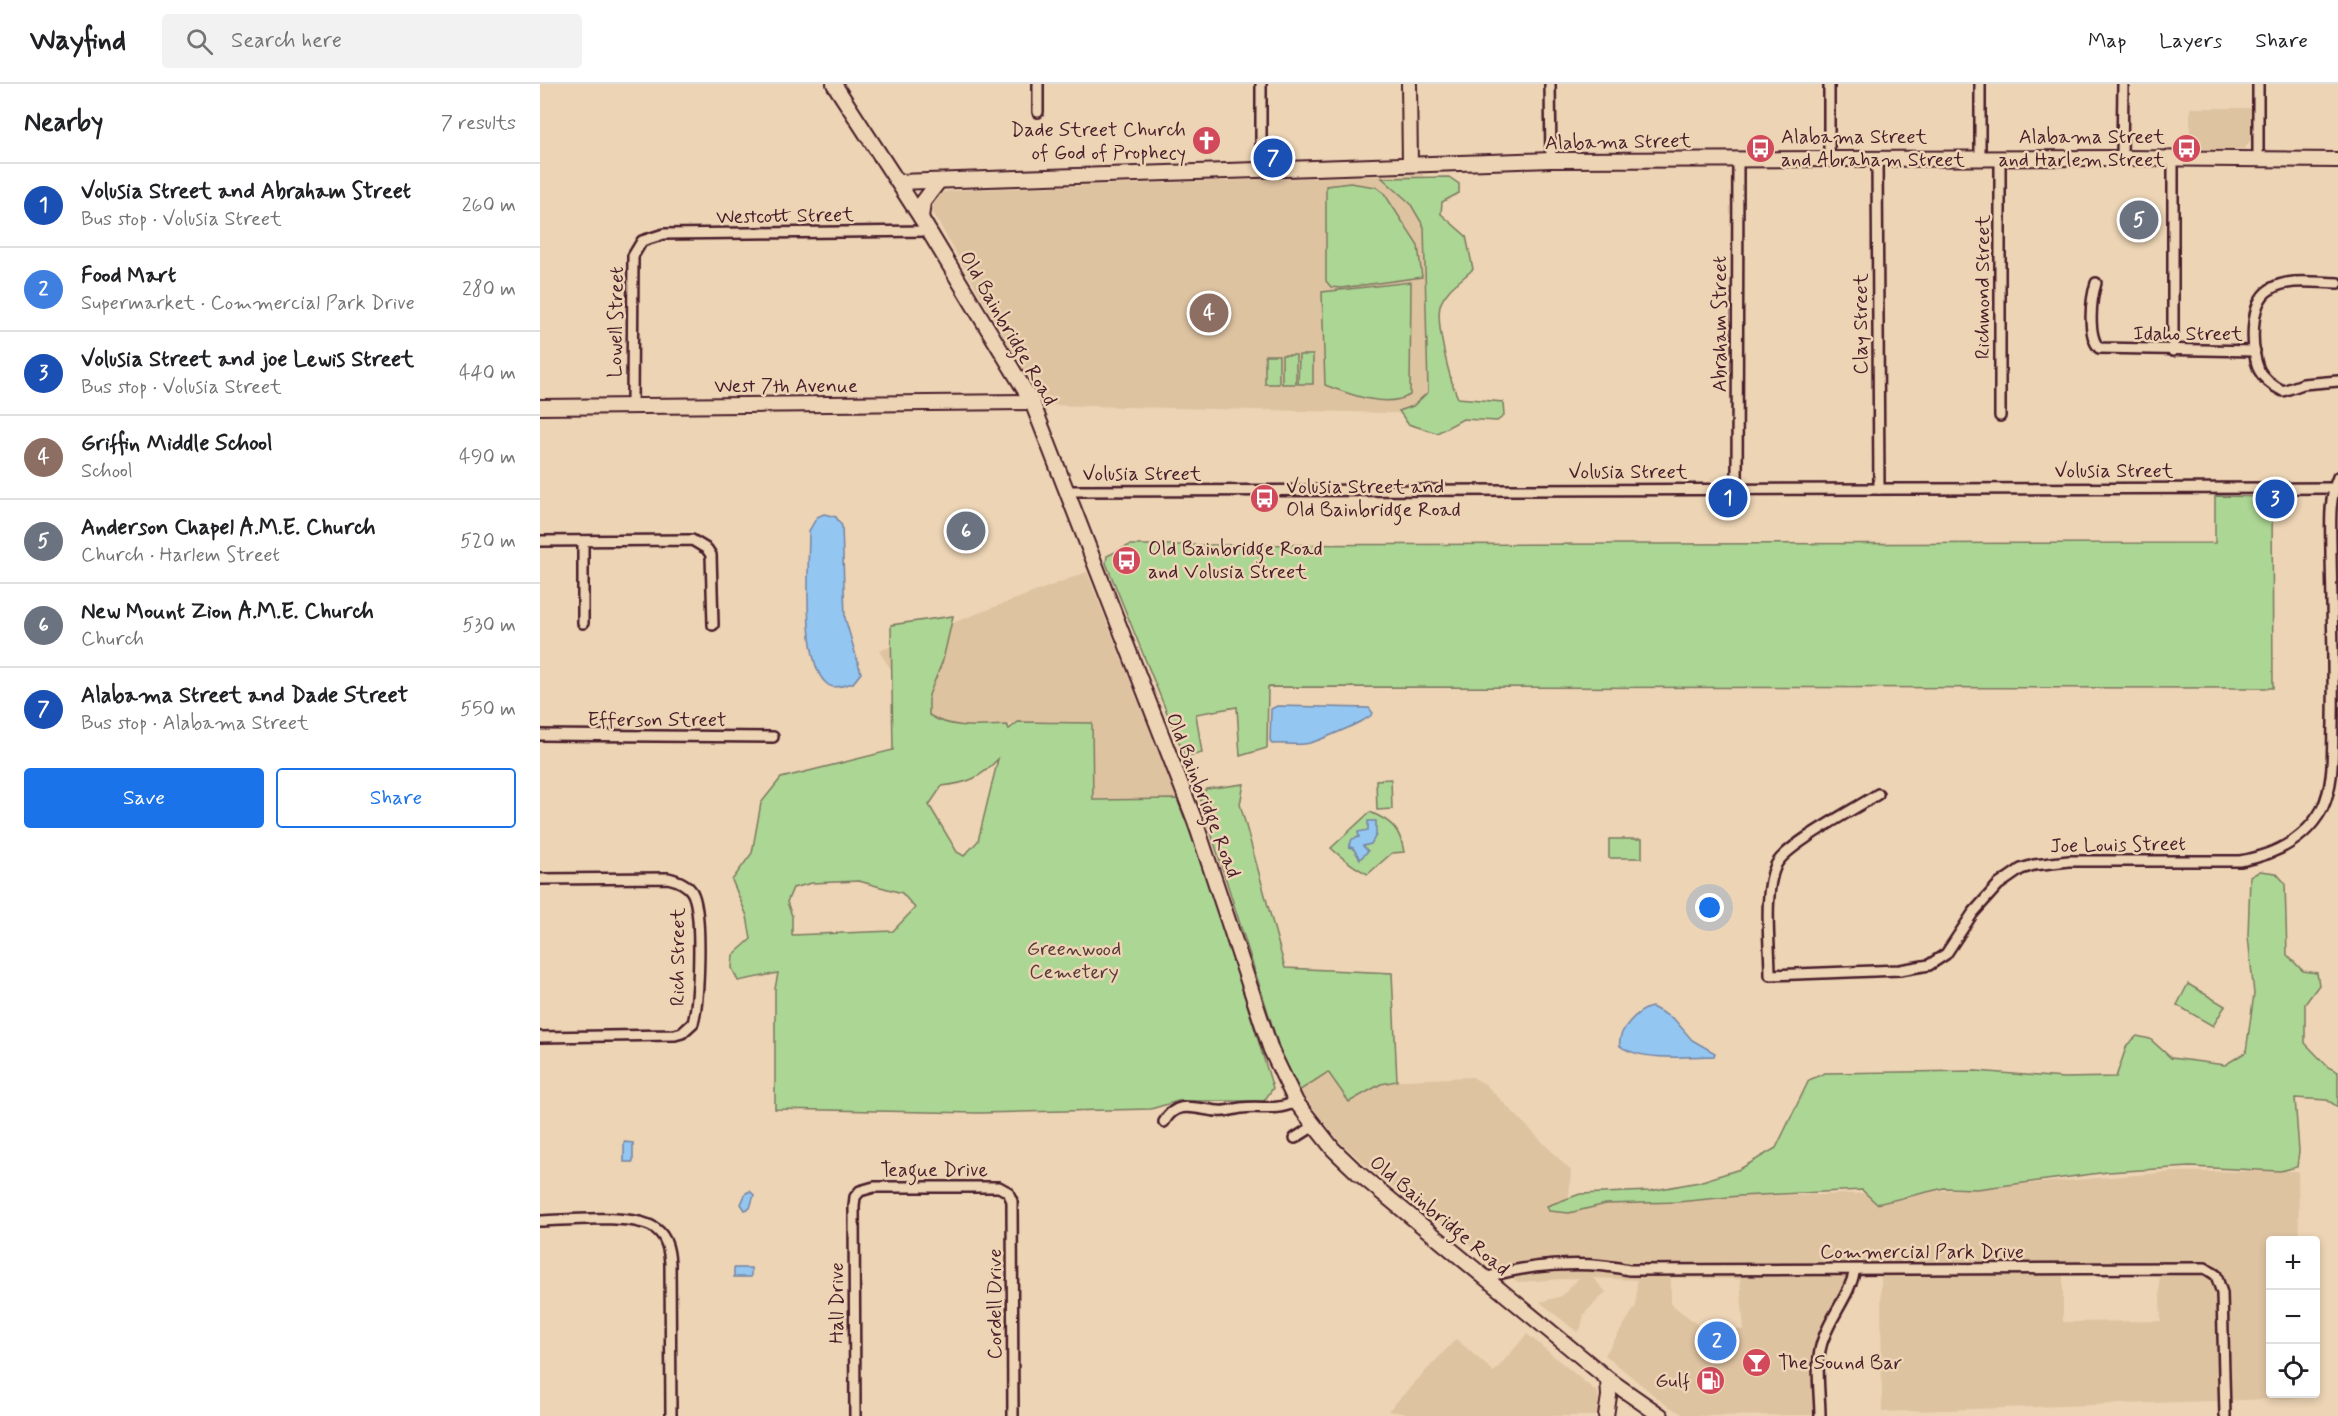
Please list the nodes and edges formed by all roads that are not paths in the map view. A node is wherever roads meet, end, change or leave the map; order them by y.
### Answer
1 (834, 84) edge
2 (1038, 84) edge
3 (1261, 84) edge
4 (1409, 84) edge
5 (1550, 84) edge
6 (1829, 84) edge
7 (1980, 84) edge
8 (2123, 84) edge
9 (2258, 84) edge
10 (1038, 112) dead end
11 (1877, 158) junction
12 (1980, 158) junction
13 (2000, 158) junction
14 (2122, 158) junction
15 (1737, 159) junction
16 (1829, 159) junction
17 (2173, 159) junction
18 (1551, 160) junction
19 (2258, 160) junction
20 (2338, 160) edge
21 (1410, 164) junction
22 (1261, 168) junction
23 (939, 181) junction
24 (898, 182) junction
25 (921, 218) junction
26 (929, 231) junction
27 (642, 241) joint
28 (2096, 283) dead end
29 (2338, 283) edge
30 (2173, 351) junction
31 (2255, 351) junction
32 (2338, 381) edge
33 (1032, 402) junction
34 (632, 406) junction
35 (540, 407) edge
36 (2000, 416) dead end
37 (2338, 477) edge
38 (1737, 488) junction
39 (2334, 488) junction
40 (1879, 489) junction
41 (1066, 491) junction
42 (540, 541) edge
43 (583, 541) junction
44 (2335, 620) edge
45 (583, 623) dead end
46 (713, 625) dead end
47 (540, 735) edge
48 (773, 737) dead end
49 (1878, 794) dead end
50 (540, 879) edge
51 (540, 1037) edge
52 (1296, 1102) junction
53 (1164, 1122) dead end
54 (1314, 1126) junction
55 (1295, 1138) dead end
56 (860, 1191) joint
57 (1008, 1192) joint
58 (540, 1221) edge
59 (1855, 1270) junction
60 (1485, 1278) junction
61 (1608, 1379) junction
62 (671, 1416) edge
63 (855, 1416) edge
64 (1013, 1416) edge
65 (1606, 1416) edge
66 (1661, 1416) edge
67 (1820, 1416) edge
68 (2225, 1416) edge

1 - 24 street, Old Bainbridge Road
2 - 10 street
3 - 22 street
4 - 21 street
5 - 18 street
6 - 16 street
7 - 12 street
8 - 14 street
9 - 19 street
11 - 12 street, Alabama Street
11 - 16 street, Alabama Street
11 - 40 street, Clay Street
12 - 13 street, Alabama Street
13 - 14 street, Alabama Street
13 - 36 street, Richmond Street
14 - 17 street, Alabama Street
15 - 16 street, Alabama Street
15 - 18 street, Alabama Street
15 - 38 street, Abraham Street
17 - 19 street, Alabama Street
17 - 30 street
18 - 21 street, Alabama Street
19 - 20 street, Alabama Street
21 - 22 street, Alabama Street
22 - 23 street, Alabama Street
23 - 24 street, Alabama Street
23 - 25 street
24 - 25 street, Old Bainbridge Road
25 - 26 street, Old Bainbridge Road
26 - 27 street, Westcott Street
26 - 33 street, Old Bainbridge Road
27 - 34 street, Lowell Street
28 - 30 street, Idaho Street
29 - 31 street, Idaho Street
30 - 31 street, Idaho Street
31 - 32 street
33 - 34 street, West 7th Avenue
33 - 41 street, Old Bainbridge Road
34 - 35 street, West 7th Avenue
37 - 39 street, Joe Louis Street
38 - 40 street, Volusia Street
38 - 41 street, Volusia Street
39 - 40 street, Volusia Street
39 - 44 street, Joe Louis Street
41 - 52 street, Old Bainbridge Road
42 - 43 street
43 - 45 street
43 - 46 street
44 - 49 street, Joe Louis Street
47 - 48 street, Efferson Street
50 - 51 street, Rich Street
52 - 53 street
52 - 54 street, Old Bainbridge Road
54 - 55 street
54 - 60 street, Old Bainbridge Road
56 - 57 street, Teague Drive
56 - 63 street, Hall Drive
57 - 64 street, Cordell Drive
58 - 62 street
59 - 60 street, Commercial Park Drive
59 - 67 street
59 - 68 street, Commercial Park Drive
60 - 61 street, Old Bainbridge Road
61 - 65 street
61 - 66 street, Old Bainbridge Road

